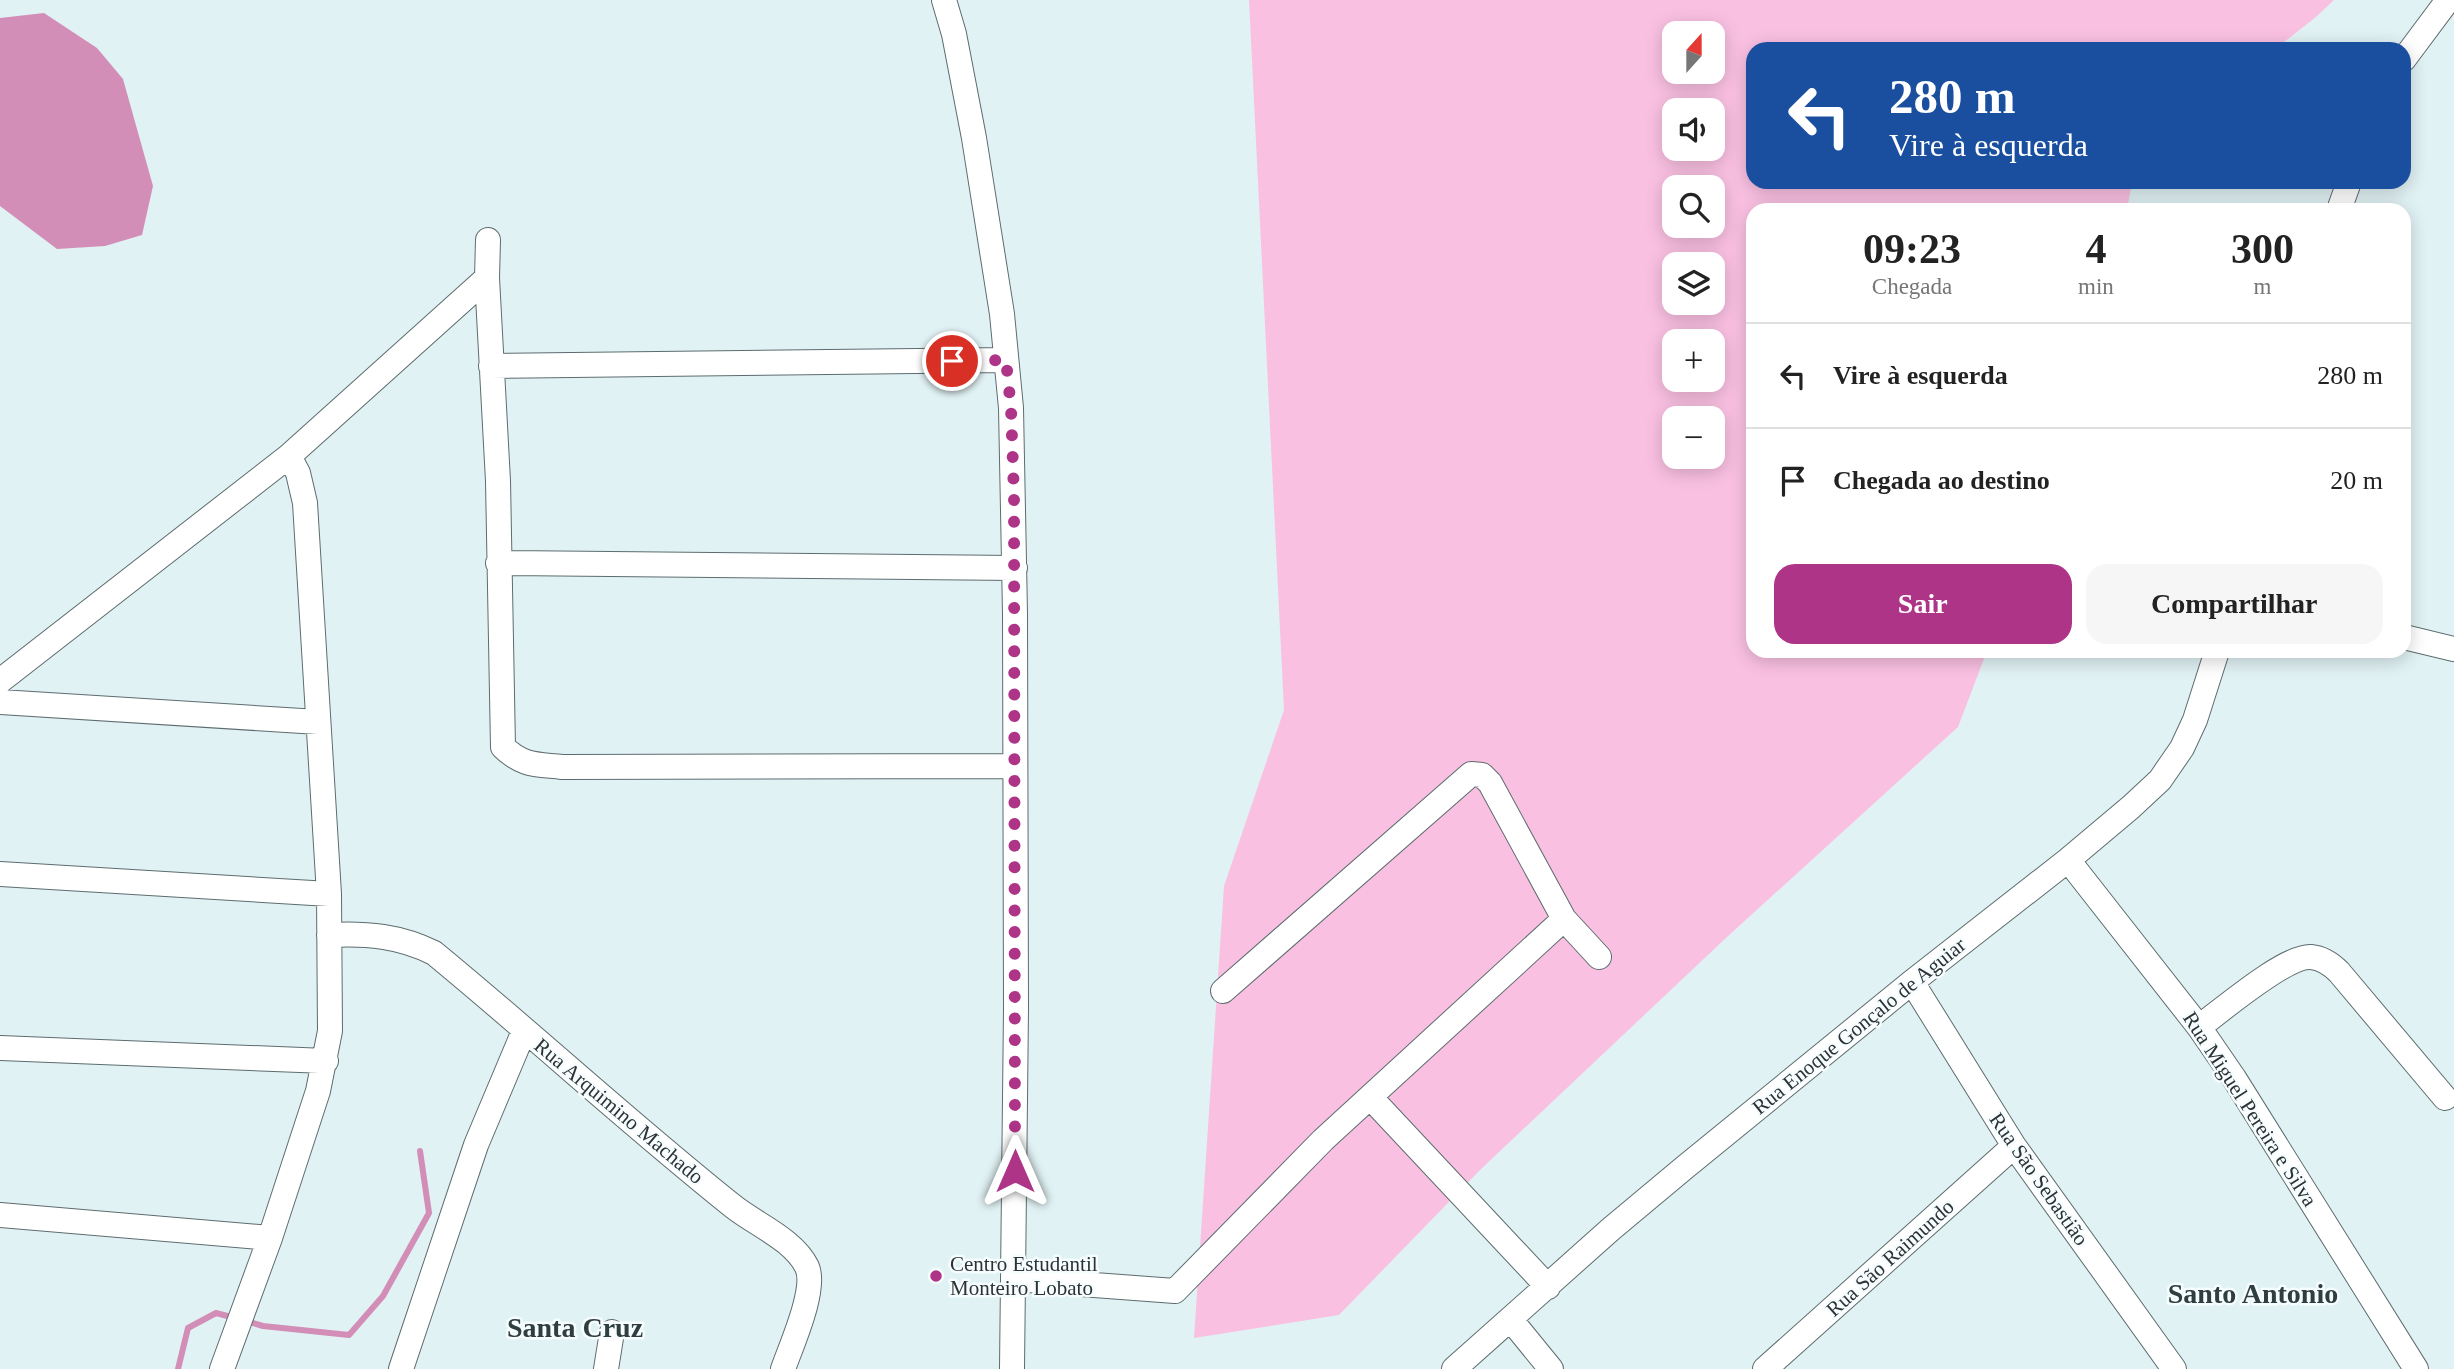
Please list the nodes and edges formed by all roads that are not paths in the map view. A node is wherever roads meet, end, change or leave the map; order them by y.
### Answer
1 (944, 0) edge
2 (2448, 0) edge
3 (2411, 50) edge
4 (488, 240) dead end
5 (486, 278) junction
6 (1006, 360) junction
7 (492, 366) junction
8 (289, 456) junction
9 (498, 563) junction
10 (1015, 568) junction
11 (2411, 639) edge
12 (2454, 649) edge
13 (2215, 658) edge
14 (0, 681) edge
15 (0, 702) edge
16 (318, 722) junction
17 (1015, 766) junction
18 (2068, 860) junction
19 (0, 874) edge
20 (329, 894) junction
21 (1564, 919) junction
22 (329, 935) junction
23 (1599, 957) dead end
24 (1912, 982) junction
25 (1223, 991) dead end
26 (2199, 1027) junction
27 (524, 1031) junction
28 (0, 1048) edge
29 (326, 1061) junction
30 (1370, 1097) junction
31 (2445, 1098) dead end
32 (2014, 1146) junction
33 (0, 1215) edge
34 (270, 1238) junction
35 (1014, 1279) junction
36 (1548, 1287) junction
37 (1511, 1320) junction
38 (612, 1332) dead end
39 (222, 1369) edge
40 (401, 1369) edge
41 (606, 1369) edge
42 (783, 1369) edge
43 (1012, 1369) edge
44 (1454, 1369) edge
45 (1551, 1369) edge
46 (1765, 1369) edge
47 (2174, 1369) edge
48 (2416, 1369) edge

1 - 6 street
2 - 3 street
4 - 5 street
5 - 7 street
5 - 8 street
6 - 7 street
6 - 10 street
7 - 9 street
8 - 14 street
8 - 16 street
9 - 10 street
9 - 17 street
10 - 17 street
11 - 12 street
13 - 18 street, Rua Enoque Gonçalo de Aguiar
15 - 16 street
16 - 20 street
17 - 35 street
18 - 24 street, Rua Enoque Gonçalo de Aguiar
18 - 26 street, Rua Miguel Pereira e Silva
19 - 20 street
20 - 22 street
21 - 23 street
21 - 25 street
21 - 30 street
22 - 27 street, Rua Arquimino Machado
22 - 29 street
24 - 32 street, Rua São Sebastião
24 - 36 street, Rua Enoque Gonçalo de Aguiar
26 - 31 street
26 - 48 street, Rua Miguel Pereira e Silva
27 - 40 street
27 - 42 street, Rua Arquimino Machado
28 - 29 street
29 - 34 street
30 - 35 street
30 - 36 street
32 - 46 street, Rua São Raimundo
32 - 47 street, Rua São Sebastião
33 - 34 street
34 - 39 street
35 - 43 street
36 - 37 street, Rua Enoque Gonçalo de Aguiar
37 - 44 street, Rua Enoque Gonçalo de Aguiar
37 - 45 street
38 - 41 street

